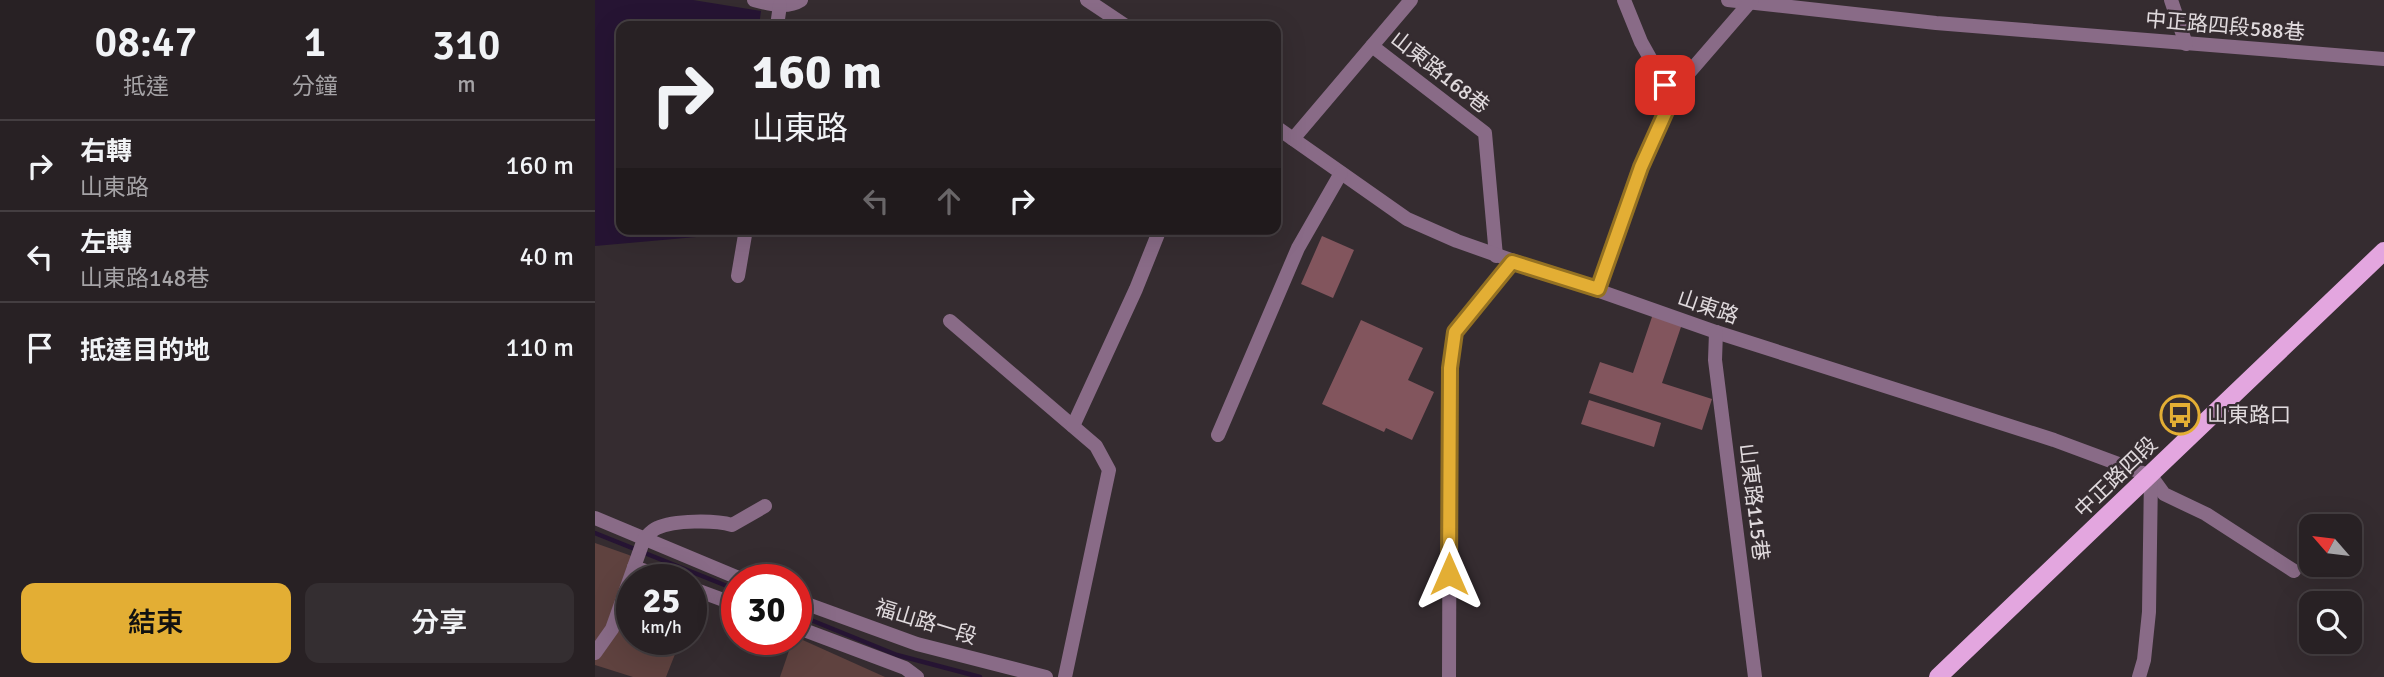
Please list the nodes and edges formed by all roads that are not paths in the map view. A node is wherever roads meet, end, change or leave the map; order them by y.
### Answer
1 (754, 0) edge
2 (801, 0) edge
3 (1087, 0) edge
4 (1411, 0) edge
5 (1624, 0) edge
6 (1728, 0) edge
7 (2171, 0) edge
8 (1751, 1) edge
9 (780, 5) junction
10 (778, 21) edge
11 (1118, 21) edge
12 (2186, 44) junction
13 (1372, 46) junction
14 (2384, 59) edge
15 (1668, 97) junction
16 (1281, 131) edge
17 (1293, 139) junction
18 (1341, 173) junction
19 (744, 235) edge
20 (1158, 235) edge
21 (2384, 251) edge
22 (1496, 256) junction
23 (1512, 262) junction
24 (738, 276) dead end
25 (1598, 289) junction
26 (950, 321) dead end
27 (1716, 332) junction
28 (1073, 426) junction
29 (1218, 435) dead end
30 (2151, 476) junction
31 (765, 506) dead end
32 (595, 518) edge
33 (640, 552) junction
34 (653, 564) edge
35 (2294, 571) dead end
36 (721, 574) edge
37 (812, 606) edge
38 (812, 633) edge
39 (595, 653) edge
40 (917, 677) edge
41 (1045, 677) edge
42 (1065, 677) edge
43 (1449, 677) edge
44 (1755, 677) edge
45 (1938, 677) edge
46 (2139, 677) edge

1 - 9 street
2 - 9 street
3 - 11 street
4 - 13 street
5 - 15 street
6 - 8 street, 中正路四段588巷
7 - 12 street
8 - 12 street, 中正路四段588巷
8 - 15 street
9 - 10 street
12 - 14 street, 中正路四段588巷
13 - 17 street
13 - 22 street, 山東路168巷
15 - 25 street
16 - 17 street, 山東路
17 - 18 street, 山東路
18 - 22 street, 山東路
18 - 29 street
19 - 24 street
20 - 28 street
21 - 30 main road, 中正路四段
22 - 23 street, 山東路
23 - 25 street, 山東路
23 - 43 street
25 - 27 street, 山東路
26 - 28 street
27 - 30 street, 山東路
27 - 44 street, 山東路115巷
28 - 42 street
30 - 35 street
30 - 45 main road, 中正路四段
30 - 46 street
31 - 33 street
32 - 33 street
33 - 34 street
33 - 36 street
33 - 39 street
37 - 41 street, 福山路一段
38 - 40 street

